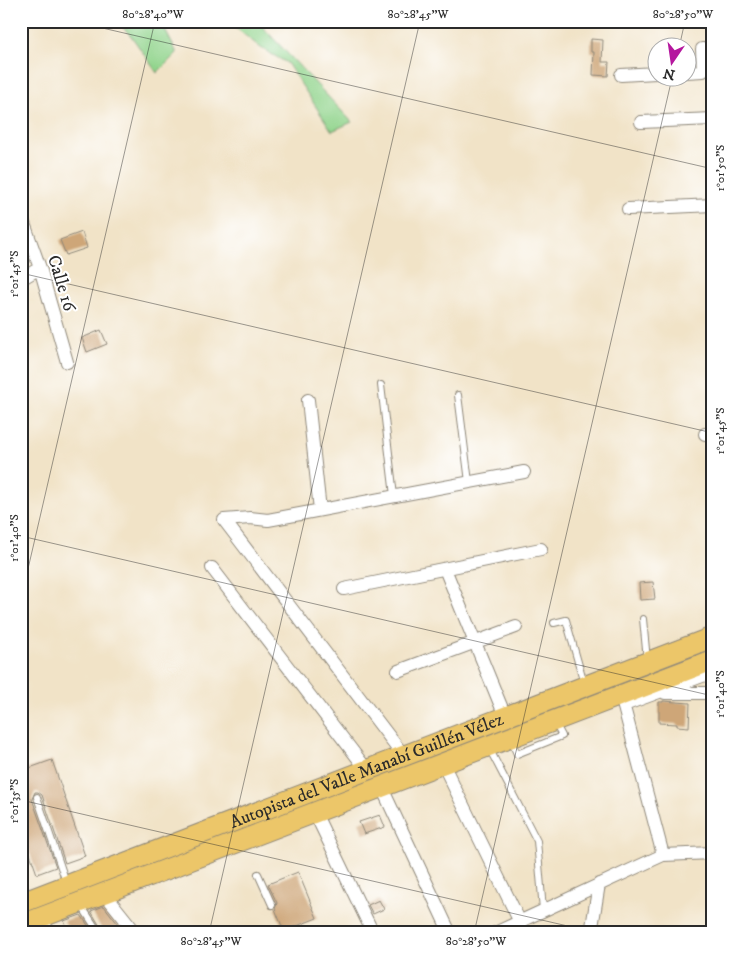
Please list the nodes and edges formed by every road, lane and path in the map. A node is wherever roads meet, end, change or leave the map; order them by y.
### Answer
1 (713, 49) edge
2 (696, 71) edge
3 (646, 74) edge
4 (621, 75) dead end
5 (713, 119) edge
6 (641, 122) dead end
7 (713, 205) edge
8 (628, 209) dead end
9 (21, 215) edge
10 (40, 268) junction
11 (21, 279) edge
12 (67, 362) dead end
13 (381, 385) dead end
14 (458, 394) dead end
15 (308, 400) dead end
16 (524, 472) dead end
17 (469, 482) junction
18 (394, 496) junction
19 (320, 510) junction
20 (541, 549) dead end
21 (212, 568) dead end
22 (445, 569) junction
23 (344, 589) dead end
24 (643, 619) dead end
25 (554, 623) dead end
26 (516, 627) dead end
27 (713, 638) edge
28 (474, 643) junction
29 (713, 660) edge
30 (648, 662) junction
31 (398, 671) dead end
32 (713, 672) edge
33 (585, 686) junction
34 (656, 693) junction
35 (713, 693) edge
36 (625, 697) junction
37 (505, 716) junction
38 (489, 747) junction
39 (404, 756) junction
40 (443, 764) junction
41 (367, 770) junction
42 (331, 784) junction
43 (382, 788) junction
44 (37, 797) dead end
45 (339, 804) junction
46 (315, 813) junction
47 (713, 853) edge
48 (663, 855) junction
49 (258, 874) dead end
50 (21, 882) edge
51 (599, 884) junction
52 (67, 886) junction
53 (104, 893) junction
54 (23, 897) edge
55 (79, 902) junction
56 (272, 905) dead end
57 (543, 910) junction
58 (21, 925) edge
59 (48, 925) edge
60 (520, 928) edge
61 (99, 933) edge
62 (136, 933) edge
63 (373, 933) edge
64 (450, 933) edge
65 (495, 933) edge
66 (591, 933) edge

1 - 2 street
3 - 4 street
5 - 6 street
7 - 8 street
9 - 10 street, Calle 16
10 - 11 street
10 - 12 street, Calle 16
13 - 18 lane
14 - 17 lane
15 - 19 street
16 - 17 street
17 - 18 street
18 - 19 street
19 - 39 street
20 - 22 street
21 - 41 street
22 - 23 street
22 - 28 street
24 - 30 lane
25 - 33 lane
26 - 28 street
27 - 30 main road, Autopista del Valle Manabí Guillén Vélez
28 - 31 street
28 - 37 street
29 - 36 main road, Autopista del Valle Manabí Guillén Vélez
30 - 33 main road, Autopista del Valle Manabí Guillén Vélez
32 - 34 street
33 - 37 main road, Autopista del Valle Manabí Guillén Vélez
34 - 35 street
34 - 36 street
36 - 38 main road, Autopista del Valle Manabí Guillén Vélez
36 - 48 street
37 - 39 main road, Autopista del Valle Manabí Guillén Vélez
38 - 40 main road, Autopista del Valle Manabí Guillén Vélez
38 - 57 lane
39 - 41 main road, Autopista del Valle Manabí Guillén Vélez
40 - 43 main road, Autopista del Valle Manabí Guillén Vélez
40 - 60 street
41 - 42 main road, Autopista del Valle Manabí Guillén Vélez
42 - 45 main road
42 - 52 main road, Autopista del Valle Manabí Guillén Vélez
43 - 45 main road, Autopista del Valle Manabí Guillén Vélez
43 - 64 street
44 - 52 lane
45 - 46 main road, Autopista del Valle Manabí Guillén Vélez
46 - 53 main road, Autopista del Valle Manabí Guillén Vélez
46 - 63 street
47 - 48 street
48 - 51 street
49 - 56 lane
50 - 54 lane
51 - 57 street
51 - 66 street
52 - 54 main road, Autopista del Valle Manabí Guillén Vélez
53 - 55 main road, Autopista del Valle Manabí Guillén Vélez
53 - 62 street
55 - 59 main road, Autopista del Valle Manabí Guillén Vélez
55 - 61 lane
57 - 60 street
58 - 59 main road, Autopista del Valle Manabí Guillén Vélez
60 - 65 street

